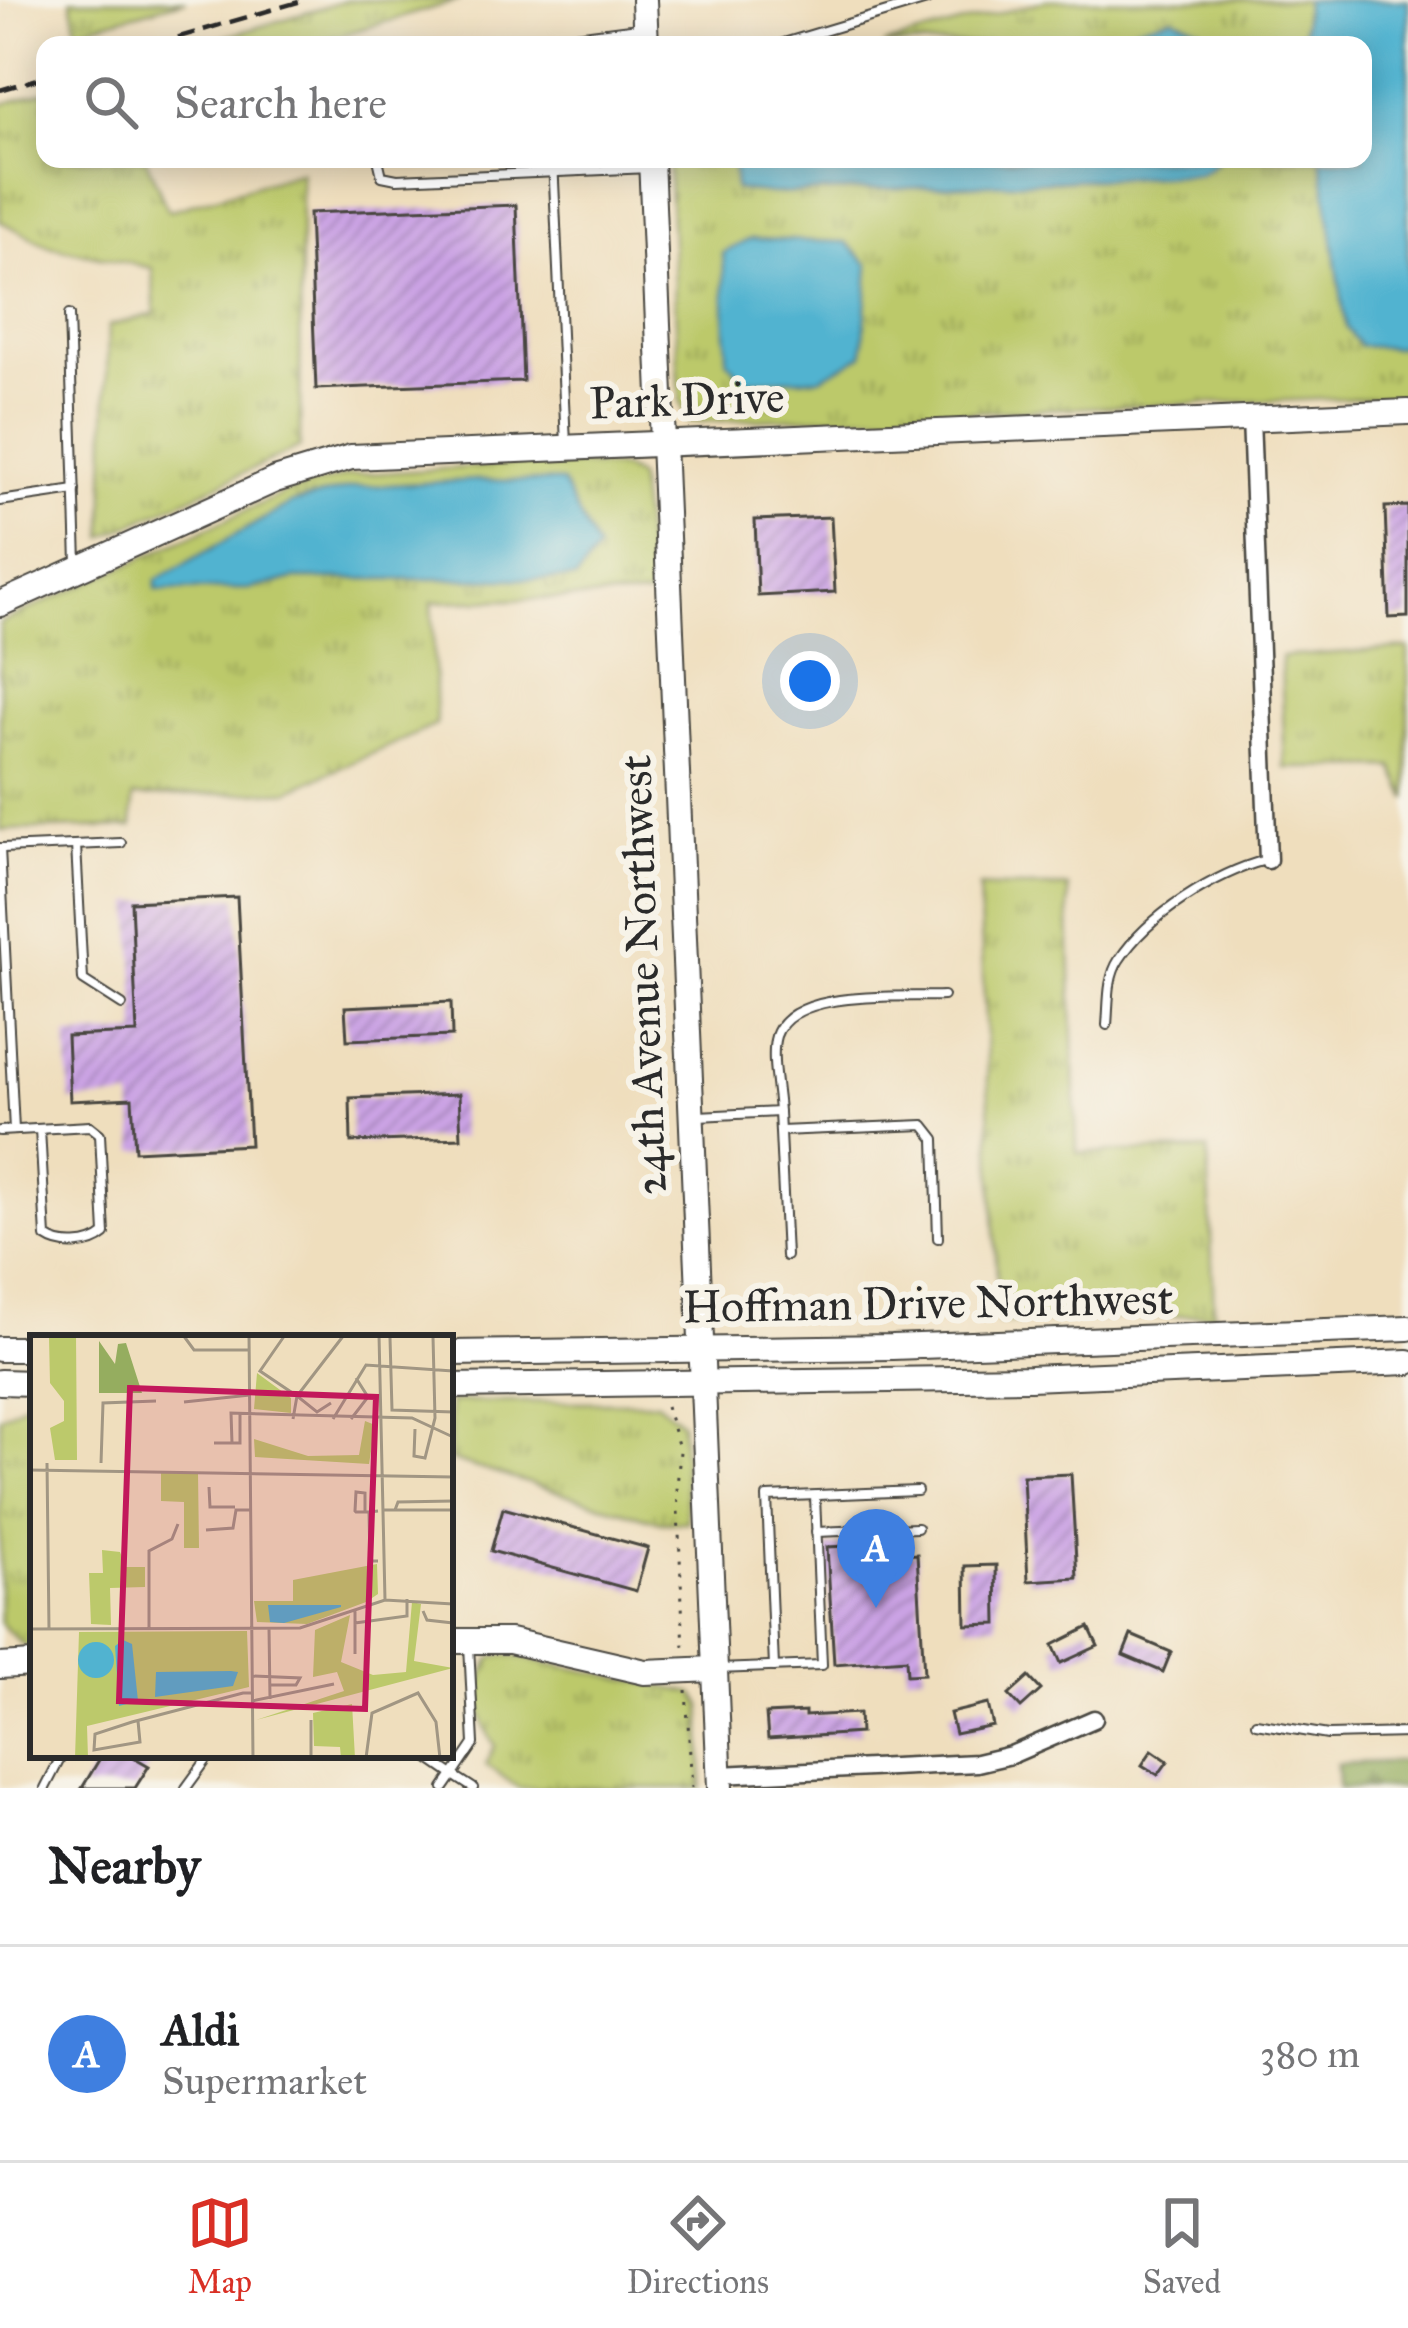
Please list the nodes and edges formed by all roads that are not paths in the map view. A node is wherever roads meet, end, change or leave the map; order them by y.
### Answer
1 (644, 0) edge
2 (927, 0) edge
3 (646, 36) edge
4 (807, 36) edge
5 (380, 168) edge
6 (586, 168) edge
7 (651, 168) edge
8 (554, 170) junction
9 (69, 315) dead end
10 (1408, 412) edge
11 (1251, 418) junction
12 (662, 442) junction
13 (566, 446) junction
14 (75, 490) junction
15 (0, 501) edge
16 (78, 571) junction
17 (0, 604) edge
18 (122, 843) dead end
19 (76, 845) junction
20 (1, 848) edge
21 (1268, 860) joint
22 (943, 996) dead end
23 (122, 1006) dead end
24 (1107, 1024) dead end
25 (779, 1112) junction
26 (690, 1116) junction
27 (40, 1129) junction
28 (14, 1130) junction
29 (0, 1131) edge
30 (780, 1131) junction
31 (938, 1238) dead end
32 (786, 1256) dead end
33 (1408, 1328) edge
34 (0, 1348) edge
35 (30, 1349) edge
36 (700, 1351) junction
37 (453, 1353) edge
38 (1408, 1362) edge
39 (701, 1384) junction
40 (453, 1386) edge
41 (917, 1491) dead end
42 (815, 1496) junction
43 (917, 1528) dead end
44 (816, 1532) junction
45 (459, 1641) edge
46 (30, 1664) edge
47 (0, 1666) edge
48 (774, 1667) junction
49 (714, 1670) junction
50 (1094, 1719) dead end
51 (1256, 1723) dead end
52 (1408, 1732) edge
53 (60, 1758) edge
54 (208, 1758) edge
55 (428, 1758) edge
56 (453, 1775) junction
57 (720, 1782) edge
58 (45, 1788) edge
59 (186, 1788) edge
60 (444, 1788) edge
61 (473, 1788) edge

1 - 3 street
2 - 4 lane
5 - 8 lane
6 - 8 lane
7 - 12 street, 24th Avenue Northwest
8 - 13 lane
9 - 14 lane
10 - 11 street, Park Drive
11 - 12 street, Park Drive
11 - 21 street
12 - 13 street, Park Drive
12 - 26 street, 24th Avenue Northwest
13 - 16 street, Park Drive
14 - 15 lane
14 - 16 lane
16 - 17 street, Park Drive
18 - 19 lane
19 - 20 lane
19 - 23 lane
20 - 28 lane
21 - 24 lane
22 - 25 lane
25 - 26 lane
25 - 30 lane
26 - 36 street, 24th Avenue Northwest
27 - 27 lane
27 - 28 lane
28 - 29 lane
30 - 31 lane
30 - 32 lane
33 - 36 street, Hoffman Drive Northwest
34 - 35 street
36 - 37 street, Hoffman Drive Northwest
36 - 39 street, 24th Avenue Northwest
38 - 39 street, Hoffman Drive Northwest
39 - 40 street, Hoffman Drive Northwest
39 - 49 street, 24th Avenue Northwest
41 - 42 lane
42 - 44 lane
42 - 48 lane
43 - 44 lane
44 - 48 lane
45 - 49 street
45 - 56 lane
46 - 47 street
48 - 49 lane
49 - 57 street, 24th Avenue Northwest
50 - 57 street
51 - 52 lane
53 - 58 lane
54 - 59 lane
55 - 56 lane
56 - 60 lane
56 - 61 lane

